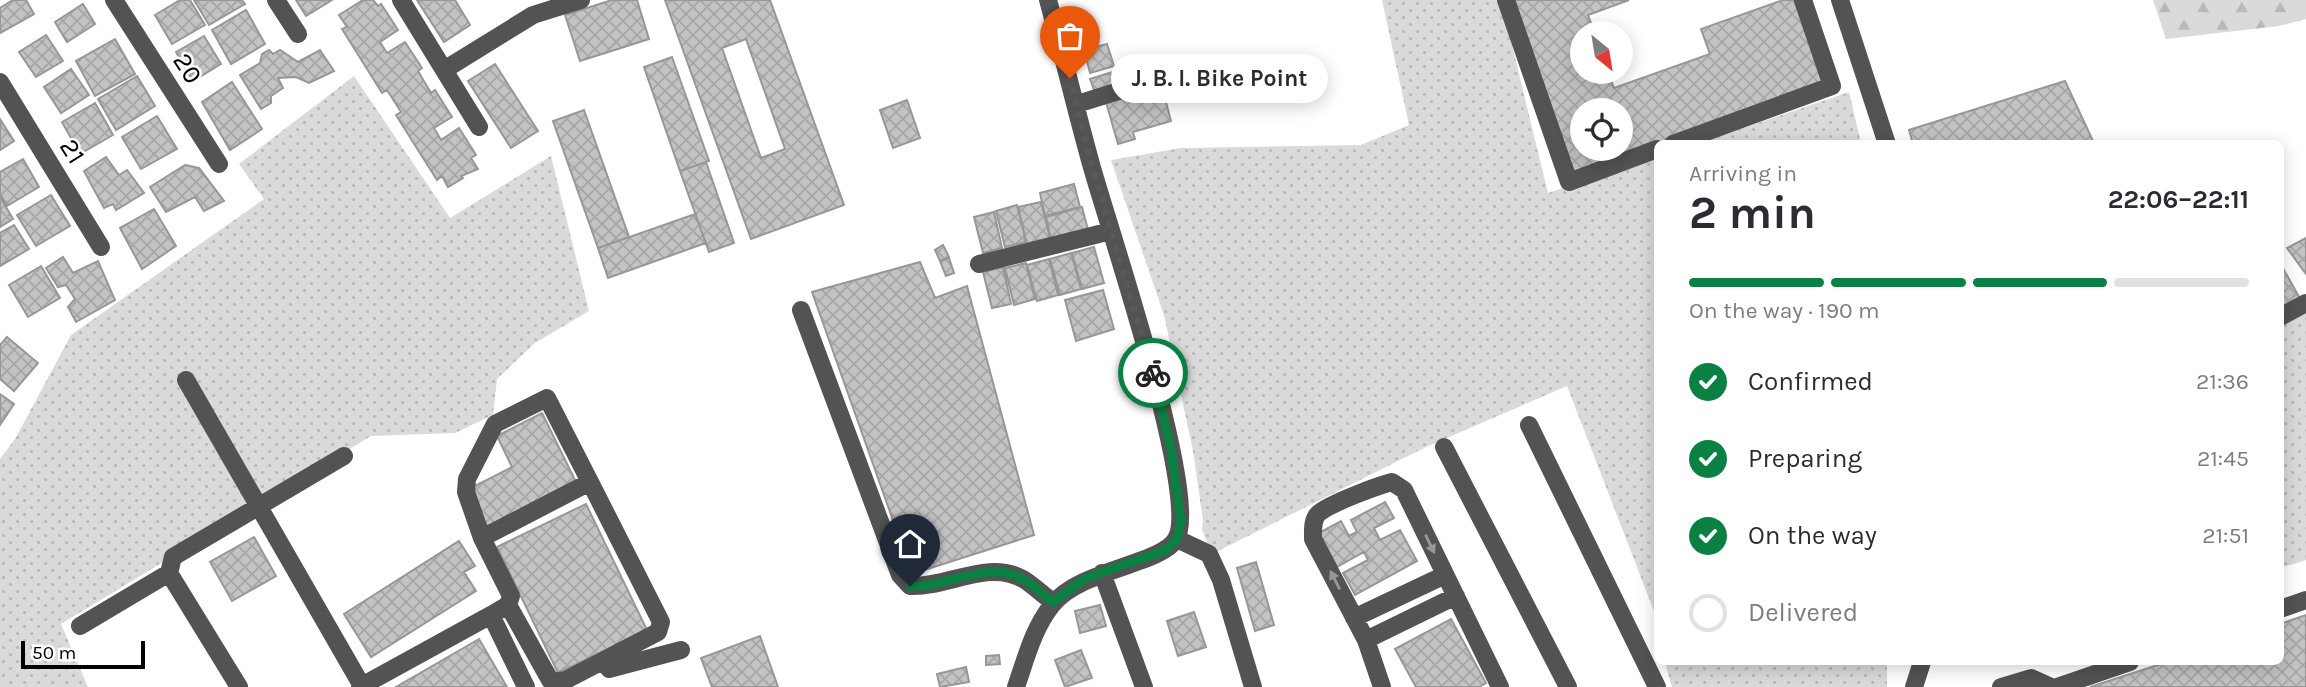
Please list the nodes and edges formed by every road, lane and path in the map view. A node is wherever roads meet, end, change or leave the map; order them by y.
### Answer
1 (114, 0) edge
2 (276, 0) edge
3 (401, 0) edge
4 (581, 0) edge
5 (1048, 0) edge
6 (1506, 0) edge
7 (1803, 0) edge
8 (1840, 0) edge
9 (529, 8) edge
10 (298, 33) dead end
11 (444, 70) junction
12 (0, 82) edge
13 (1122, 90) dead end
14 (1077, 104) junction
15 (479, 127) dead end
16 (1684, 140) edge
17 (1885, 140) edge
18 (1654, 150) edge
19 (219, 164) dead end
20 (1111, 231) junction
21 (102, 247) dead end
22 (979, 264) dead end
23 (2306, 303) edge
24 (802, 310) dead end
25 (2284, 315) edge
26 (186, 380) dead end
27 (1529, 425) dead end
28 (1444, 447) dead end
29 (344, 456) dead end
30 (590, 482) junction
31 (259, 506) junction
32 (482, 538) junction
33 (1177, 539) junction
34 (169, 573) junction
35 (1102, 573) junction
36 (1446, 575) junction
37 (1456, 596) junction
38 (2306, 600) edge
39 (1053, 602) junction
40 (508, 605) junction
41 (2284, 608) edge
42 (491, 615) junction
43 (1354, 618) junction
44 (80, 626) dead end
45 (1366, 640) junction
46 (681, 650) dead end
47 (1921, 665) edge
48 (2121, 665) edge
49 (609, 669) junction
50 (361, 686) edge
51 (239, 687) edge
52 (526, 687) edge
53 (567, 687) edge
54 (616, 687) edge
55 (1016, 687) edge
56 (1144, 687) edge
57 (1253, 687) edge
58 (1382, 687) edge
59 (1500, 687) edge
60 (1568, 687) edge
61 (1657, 687) edge
62 (1914, 687) edge
63 (2001, 687) edge
64 (2051, 687) edge
65 (2057, 687) edge

1 - 19 street, 20
2 - 10 street
3 - 11 street
4 - 9 street
5 - 14 street
6 - 18 street
7 - 16 street
8 - 17 street
9 - 11 street
11 - 15 street
12 - 21 street, 21
13 - 14 street
14 - 20 street
20 - 22 street
20 - 33 street
23 - 25 street
24 - 39 street
26 - 31 street
27 - 61 street
28 - 60 street
29 - 31 street
30 - 32 street
30 - 32 street
30 - 40 street
31 - 34 street
31 - 50 street
32 - 40 street
33 - 35 street
33 - 57 street
34 - 44 street
34 - 51 street
35 - 39 street
35 - 56 street
36 - 37 street
36 - 43 street
43 -> 36 street
37 - 45 street
37 - 59 street
38 - 41 street
39 - 55 street
40 - 42 street
42 - 50 street
42 - 52 street
43 - 45 street
45 - 58 street
46 - 49 street
47 - 62 street
48 - 65 street
49 - 53 street
49 - 54 street
63 - 64 street

